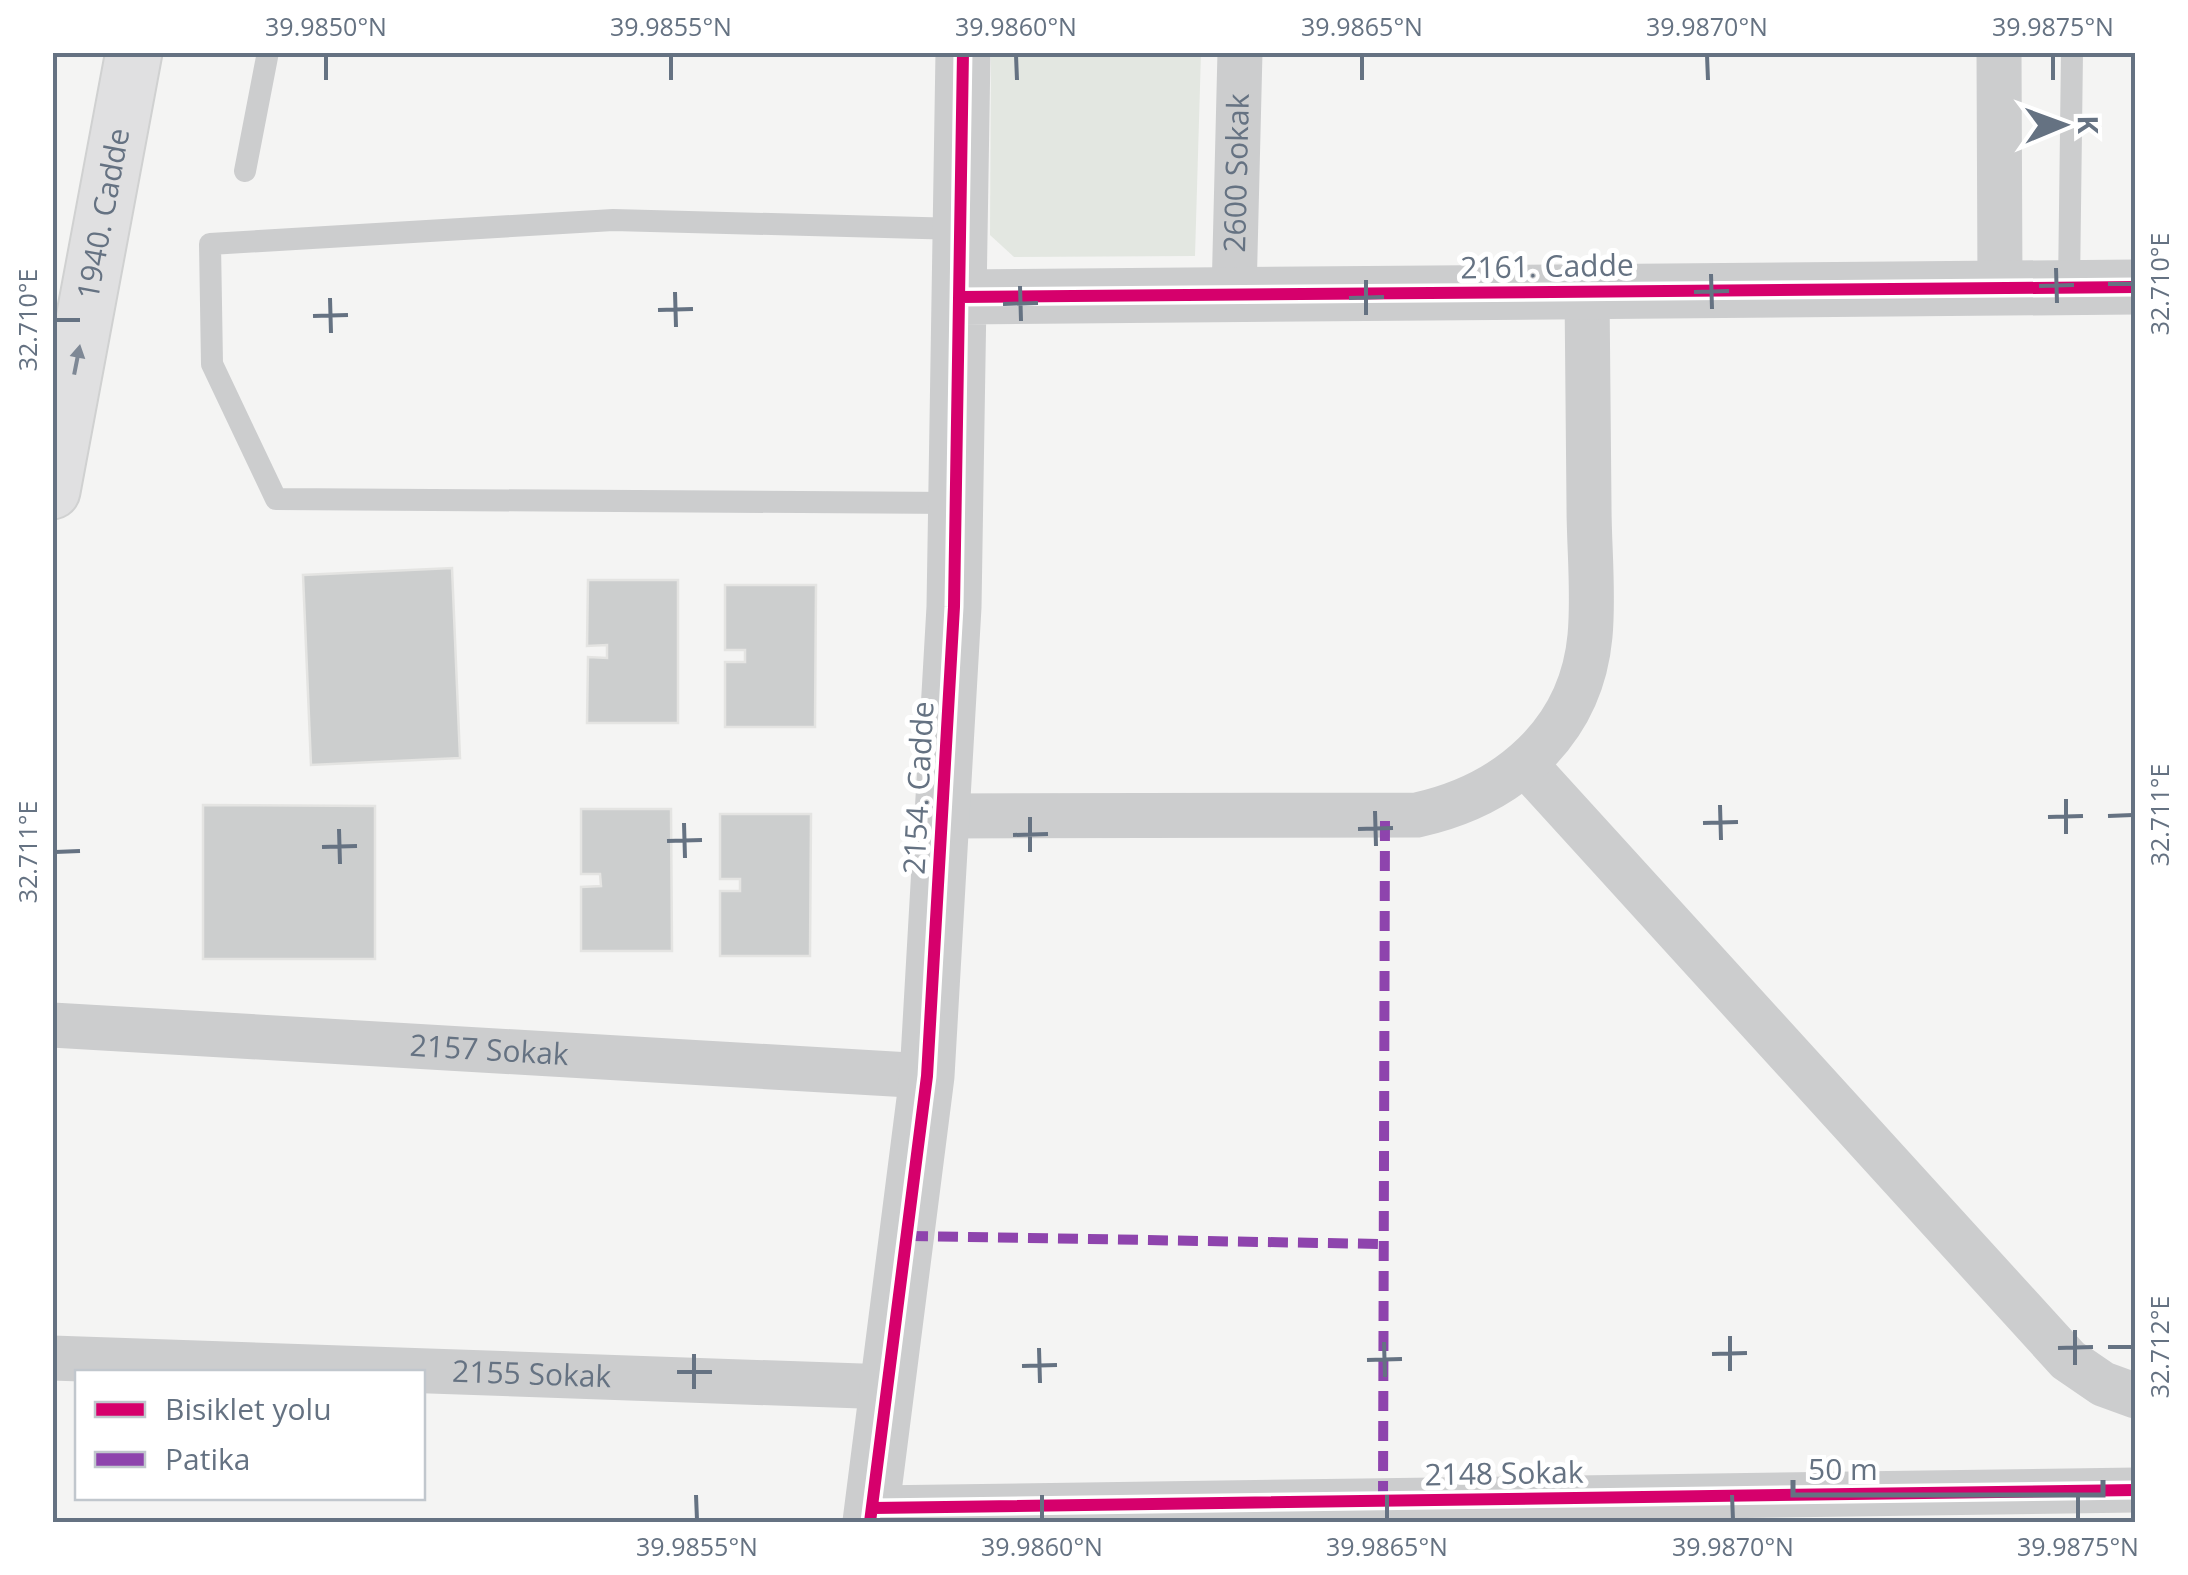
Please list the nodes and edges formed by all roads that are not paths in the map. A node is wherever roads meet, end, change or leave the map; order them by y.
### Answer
1 (134, 52) edge
2 (268, 52) edge
3 (963, 52) edge
4 (1240, 52) edge
5 (1999, 52) edge
6 (2072, 52) edge
7 (246, 171) dead end
8 (960, 229) junction
9 (2136, 286) edge
10 (2069, 287) junction
11 (2000, 288) junction
12 (1587, 292) junction
13 (1234, 295) junction
14 (958, 297) junction
15 (52, 491) edge
16 (954, 503) junction
17 (1526, 764) junction
18 (942, 816) junction
19 (52, 1024) edge
20 (927, 1076) junction
21 (52, 1358) edge
22 (399, 1370) edge
23 (425, 1371) edge
24 (890, 1387) junction
25 (2136, 1396) edge
26 (2119, 1490) edge
27 (1840, 1509) edge
28 (871, 1516) edge

15 -> 1 main road, 1940. Cadde
2 - 7 lane
3 - 8 street, 2154. Cadde
4 - 13 street, 2600 Sokak
5 - 11 street
6 - 10 lane
8 - 14 street, 2154. Cadde
8 - 16 lane
9 - 10 street, 2161. Cadde
10 - 11 street, 2161. Cadde
11 - 12 street, 2161. Cadde
12 - 13 street, 2161. Cadde
12 - 17 street
13 - 14 street, 2161. Cadde
14 - 16 street, 2154. Cadde
16 - 18 street, 2154. Cadde
17 - 18 street
17 - 25 street
18 - 20 street, 2154. Cadde
19 - 20 street, 2157 Sokak
20 - 24 street, 2154. Cadde
21 - 22 street, 2155 Sokak
23 - 24 street, 2155 Sokak
24 - 28 street, 2154. Cadde
26 - 27 street, 2148 Sokak
27 - 28 street, 2148 Sokak

